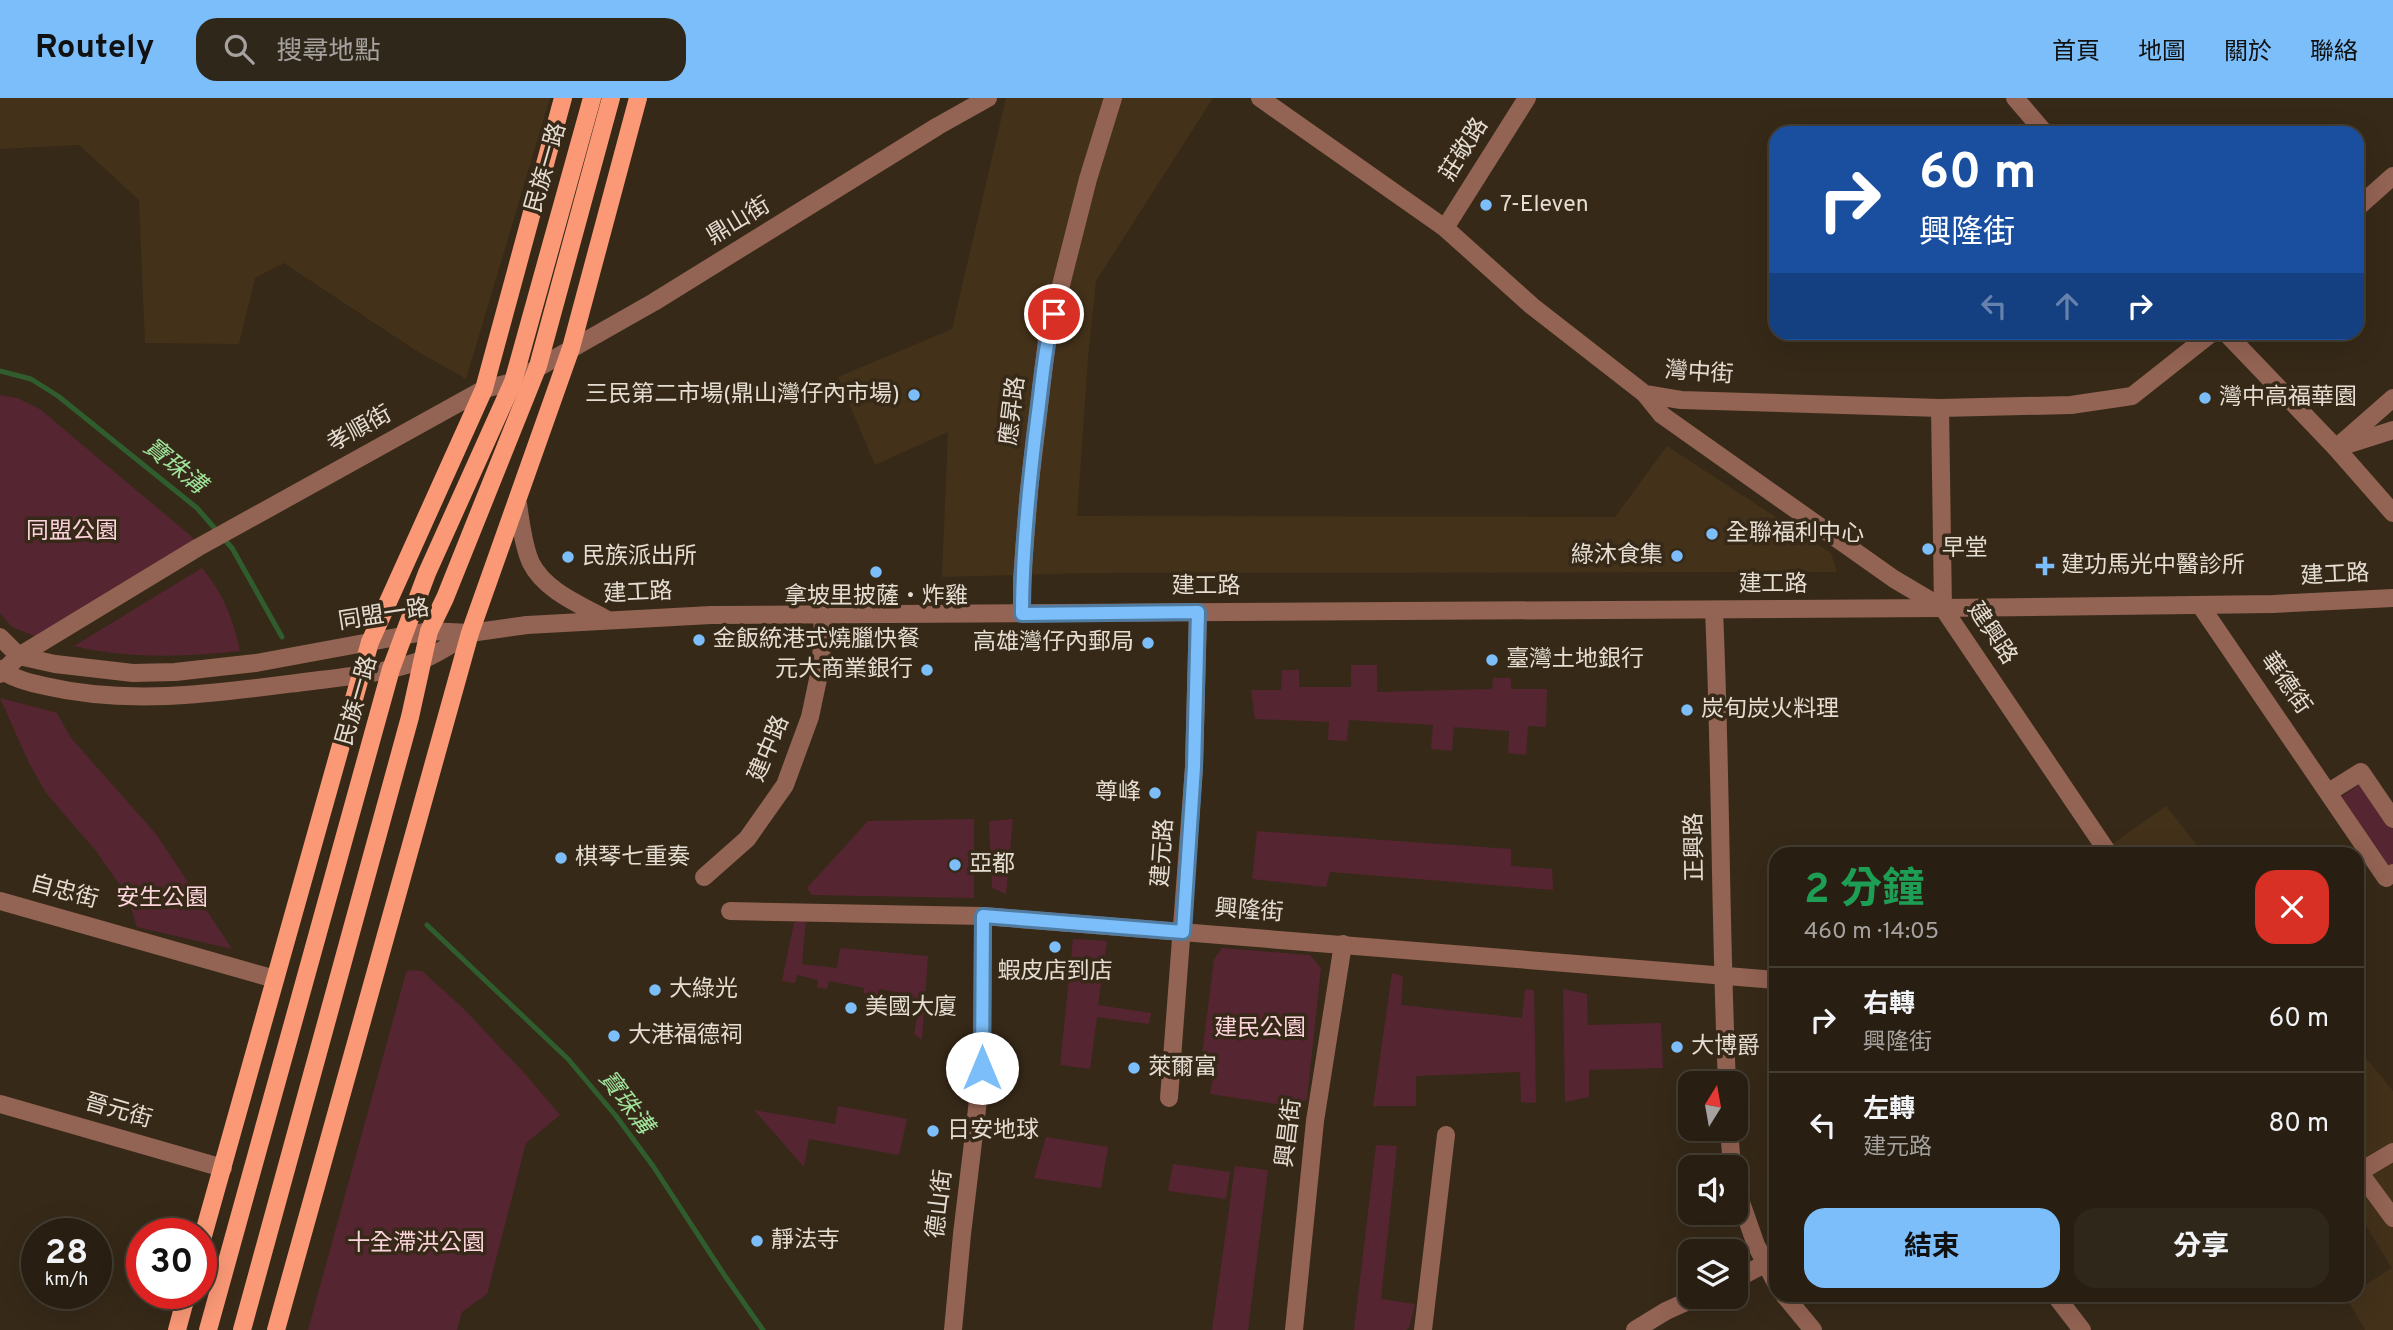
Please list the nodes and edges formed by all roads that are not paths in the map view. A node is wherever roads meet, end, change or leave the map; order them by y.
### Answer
1 (563, 98) edge
2 (592, 98) edge
3 (611, 98) edge
4 (638, 98) edge
5 (988, 98) edge
6 (1113, 98) edge
7 (1260, 98) edge
8 (1527, 98) edge
9 (2015, 98) edge
10 (2039, 126) edge
11 (2393, 176) edge
12 (2364, 202) edge
13 (1445, 228) junction
14 (2203, 340) edge
15 (2233, 340) edge
16 (571, 348) junction
17 (538, 366) junction
18 (513, 382) junction
19 (484, 389) junction
20 (1645, 394) junction
21 (2393, 398) edge
22 (1940, 408) junction
23 (2393, 430) edge
24 (2336, 448) junction
25 (518, 504) junction
26 (2393, 513) edge
27 (2393, 598) edge
28 (2200, 605) junction
29 (1943, 608) junction
30 (1714, 610) junction
31 (823, 612) junction
32 (1198, 612) junction
33 (1022, 614) junction
34 (606, 619) junction
35 (429, 631) junction
36 (470, 632) junction
37 (0, 637) edge
38 (402, 637) junction
39 (370, 642) junction
40 (19, 656) junction
41 (422, 661) junction
42 (391, 669) junction
43 (1, 672) edge
44 (361, 675) junction
45 (2329, 792) junction
46 (2393, 819) edge
47 (2104, 847) edge
48 (2393, 873) edge
49 (704, 877) dead end
50 (0, 901) edge
51 (730, 911) dead end
52 (983, 916) junction
53 (1183, 932) junction
54 (1343, 944) junction
55 (1723, 976) junction
56 (275, 979) junction
57 (1769, 979) edge
58 (1727, 1071) edge
59 (1169, 1098) dead end
60 (0, 1104) edge
61 (1446, 1135) dead end
62 (2393, 1152) edge
63 (2364, 1167) edge
64 (223, 1168) junction
65 (2364, 1177) edge
66 (208, 1218) edge
67 (2393, 1218) edge
68 (1748, 1222) edge
69 (1769, 1259) edge
70 (1769, 1262) edge
71 (1748, 1273) edge
72 (1790, 1302) edge
73 (2060, 1302) edge
74 (1678, 1306) edge
75 (183, 1309) edge
76 (177, 1330) edge
77 (208, 1330) edge
78 (242, 1330) edge
79 (276, 1330) edge
80 (953, 1330) edge
81 (1294, 1330) edge
82 (1423, 1330) edge
83 (1635, 1330) edge
84 (1813, 1330) edge
85 (2082, 1330) edge

1 - 19 main road, 民族一路
2 - 18 main road, 民族一路
3 - 17 main road, 民族一路
4 - 16 main road
5 - 16 street, 鼎山街
6 - 33 street, 應昇路
7 - 13 street, 灣中街
8 - 13 street, 莊敬路
9 - 10 street
11 - 12 street
13 - 20 street, 灣中街
14 - 22 street, 灣中街
15 - 24 street
16 - 17 street, 鼎山街
16 - 25 main road
17 - 18 street, 鼎山街
17 - 35 main road, 民族一路
18 - 19 street, 孝順街
18 - 38 main road, 民族一路
19 - 39 main road, 民族一路
19 - 40 street, 孝順街
20 - 22 street, 灣中街
20 - 29 street
21 - 24 street
22 - 29 street, 建興路
23 - 24 street
24 - 26 street
25 - 34 street
25 - 36 main road
27 - 28 street, 建工路
28 - 29 street, 建工路
28 - 45 street, 華德街
29 - 30 street, 建工路
29 - 47 street, 建興路
30 - 32 street, 建工路
30 - 55 street, 正興路
31 - 33 street, 建工路
31 - 34 street, 建工路
31 - 49 street, 建中路
32 - 33 street, 建工路
32 - 53 street, 建元路
34 - 36 street, 建工路
35 - 36 street, 同盟一路
35 - 38 street, 同盟一路
35 - 41 main road, 民族一路
36 - 41 street, 同盟一路
36 - 79 main road
37 - 40 street
38 - 39 street, 同盟一路
38 - 42 main road, 民族一路
39 - 40 street, 同盟一路
39 - 44 main road, 民族一路
40 - 43 street
41 - 42 street, 同盟一路
41 - 78 main road, 民族一路
42 - 44 street, 同盟一路
42 - 77 main road, 民族一路
43 - 44 street, 同盟一路
44 - 56 main road, 民族一路
45 - 46 street
45 - 48 street, 華德街
50 - 56 street, 自忠街
51 - 52 street, 興隆街
52 - 53 street, 興隆街
52 - 80 street, 德山街
53 - 54 street, 興隆街
53 - 59 street, 建元路
54 - 55 street, 興隆街
54 - 81 street, 興昌街
55 - 57 street, 興隆街
55 - 58 street, 正興路
56 - 64 main road, 民族一路
60 - 64 street, 晉元街
61 - 82 street
62 - 63 street
64 - 66 main road, 民族一路
65 - 67 street
68 - 69 street
70 - 71 street
72 - 84 street
73 - 85 street
74 - 83 street
75 - 76 main road

